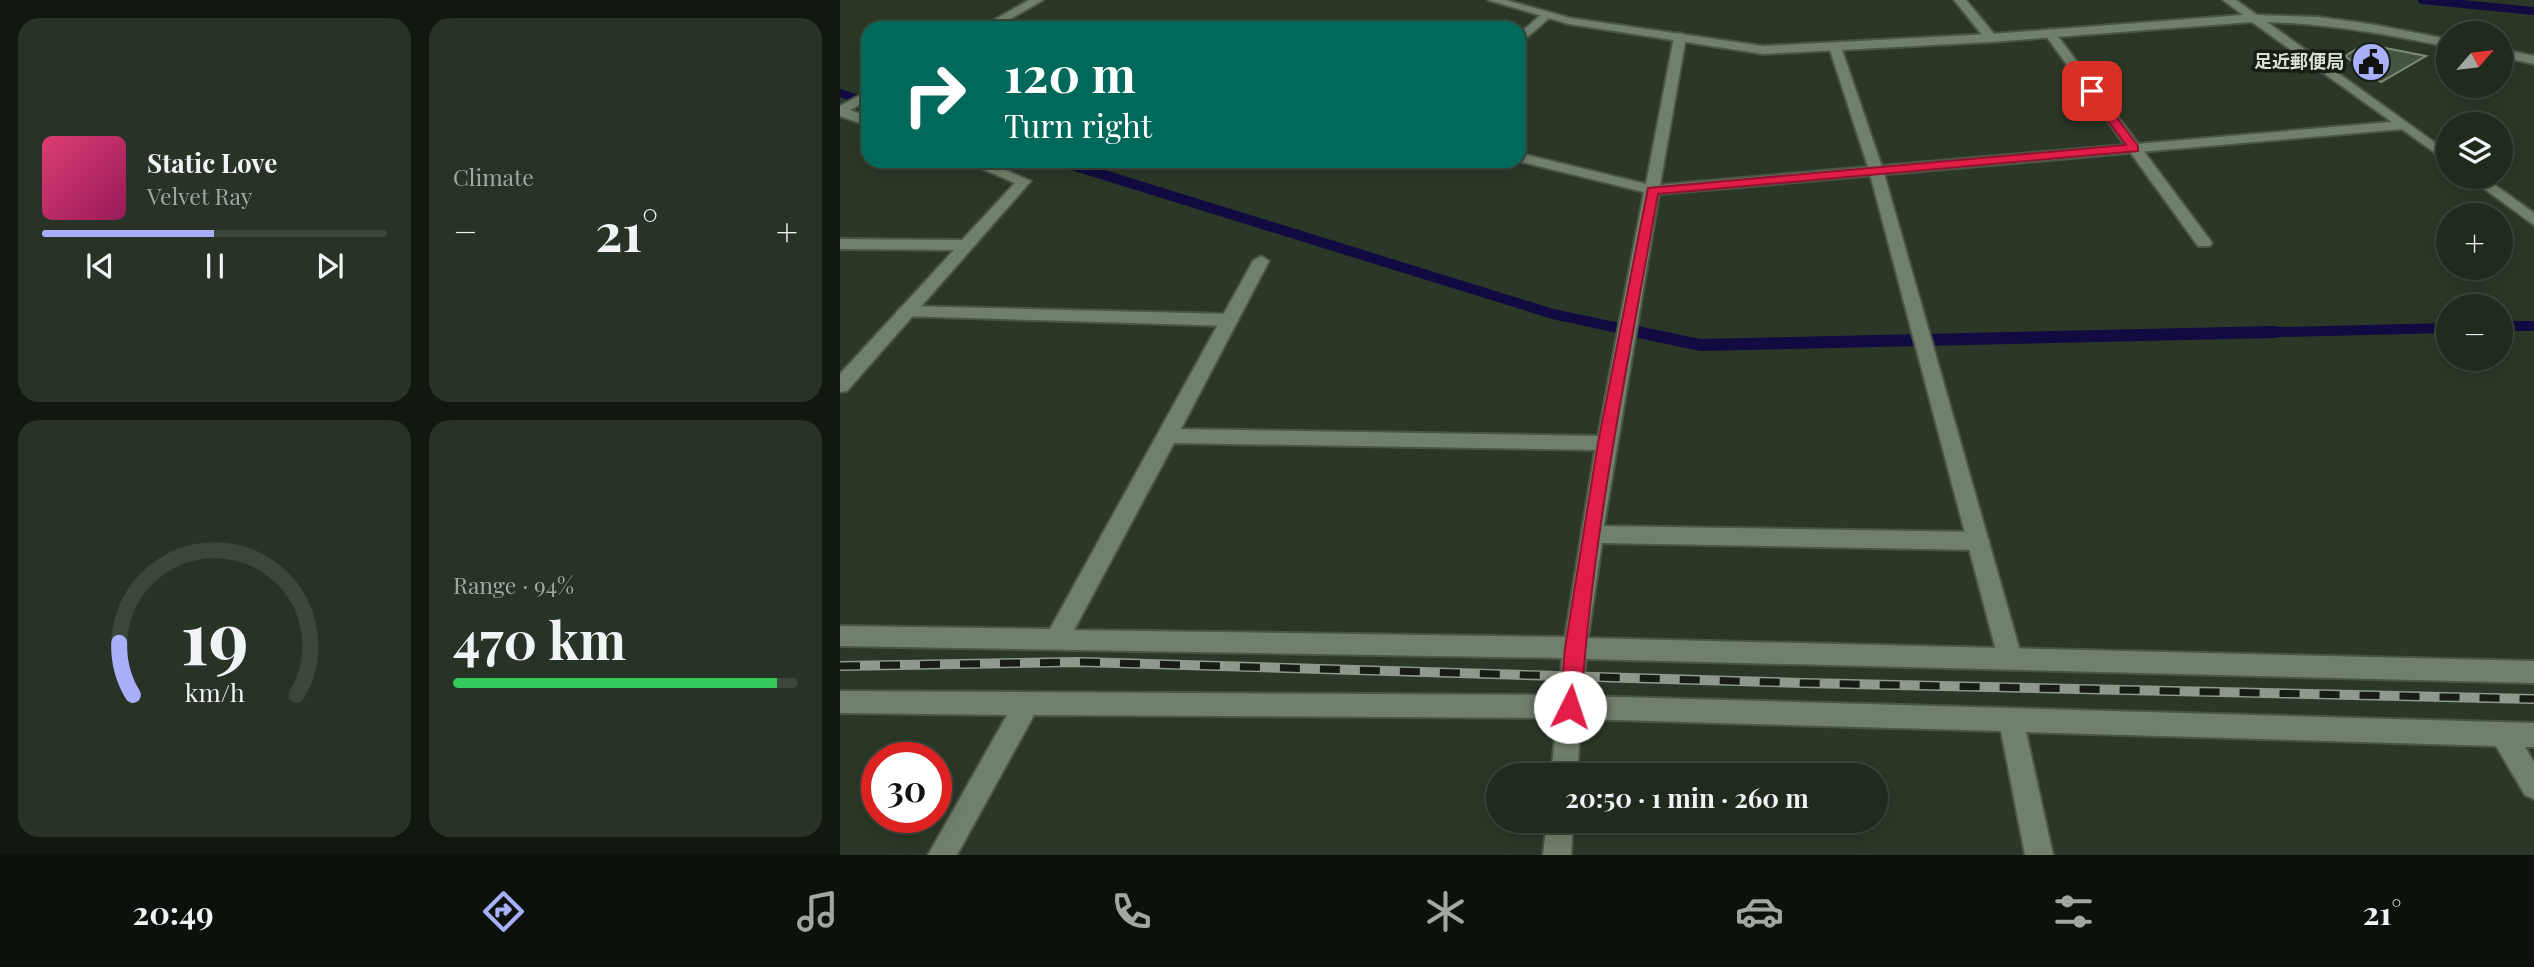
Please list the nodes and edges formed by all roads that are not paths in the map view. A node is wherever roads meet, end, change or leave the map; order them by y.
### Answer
1 (1037, 0) edge
2 (1494, 0) edge
3 (1960, 0) edge
4 (2229, 0) edge
5 (1547, 15) junction
6 (2255, 18) junction
7 (998, 21) edge
8 (2050, 33) junction
9 (1526, 34) edge
10 (1680, 37) junction
11 (1991, 38) junction
12 (2436, 41) edge
13 (1835, 47) junction
14 (2513, 56) edge
15 (2534, 60) edge
16 (861, 99) edge
17 (840, 111) edge
18 (861, 119) edge
19 (2403, 125) junction
20 (2133, 148) junction
21 (2436, 149) edge
22 (1526, 159) edge
23 (990, 168) edge
24 (1876, 170) junction
25 (2491, 189) edge
26 (1652, 190) junction
27 (2534, 220) edge
28 (2204, 243) dead end
29 (840, 244) edge
30 (967, 245) junction
31 (1261, 261) dead end
32 (906, 312) junction
33 (1230, 320) junction
34 (840, 386) edge
35 (1168, 436) junction
36 (1606, 443) junction
37 (1592, 534) junction
38 (1978, 541) junction
39 (840, 636) edge
40 (1056, 640) junction
41 (1575, 648) junction
42 (2010, 658) junction
43 (2534, 672) edge
44 (840, 702) edge
45 (1027, 703) junction
46 (1570, 707) junction
47 (2011, 720) junction
48 (2503, 734) junction
49 (2534, 735) edge
50 (1565, 763) edge
51 (2534, 786) edge
52 (1559, 833) edge
53 (942, 855) edge
54 (1557, 855) edge
55 (2039, 855) edge

1 - 7 street
2 - 5 street
3 - 11 street
4 - 6 street
5 - 9 street
5 - 10 street
6 - 8 street
6 - 12 street
6 - 19 street
8 - 11 street
8 - 20 street
10 - 13 street
10 - 26 street
11 - 13 street
13 - 24 street
14 - 15 street
16 - 17 street
17 - 18 street
19 - 20 street
19 - 21 street
20 - 24 street
20 - 28 street
22 - 26 street
23 - 30 street
24 - 26 street
24 - 38 street
25 - 27 street
26 - 36 street
29 - 30 street
30 - 32 street
31 - 33 street
32 - 33 street
32 - 34 street
33 - 35 street
35 - 36 street
35 - 40 street
36 - 37 street
37 - 38 street
37 - 41 street
38 - 42 street
39 - 40 street
40 - 41 street
41 - 42 street
41 - 46 street
42 - 43 street
44 - 45 street
45 - 46 street
45 - 53 street
46 - 47 street
46 - 50 street
47 - 48 street
47 - 55 street
48 - 49 street
48 - 51 street
52 - 54 street

